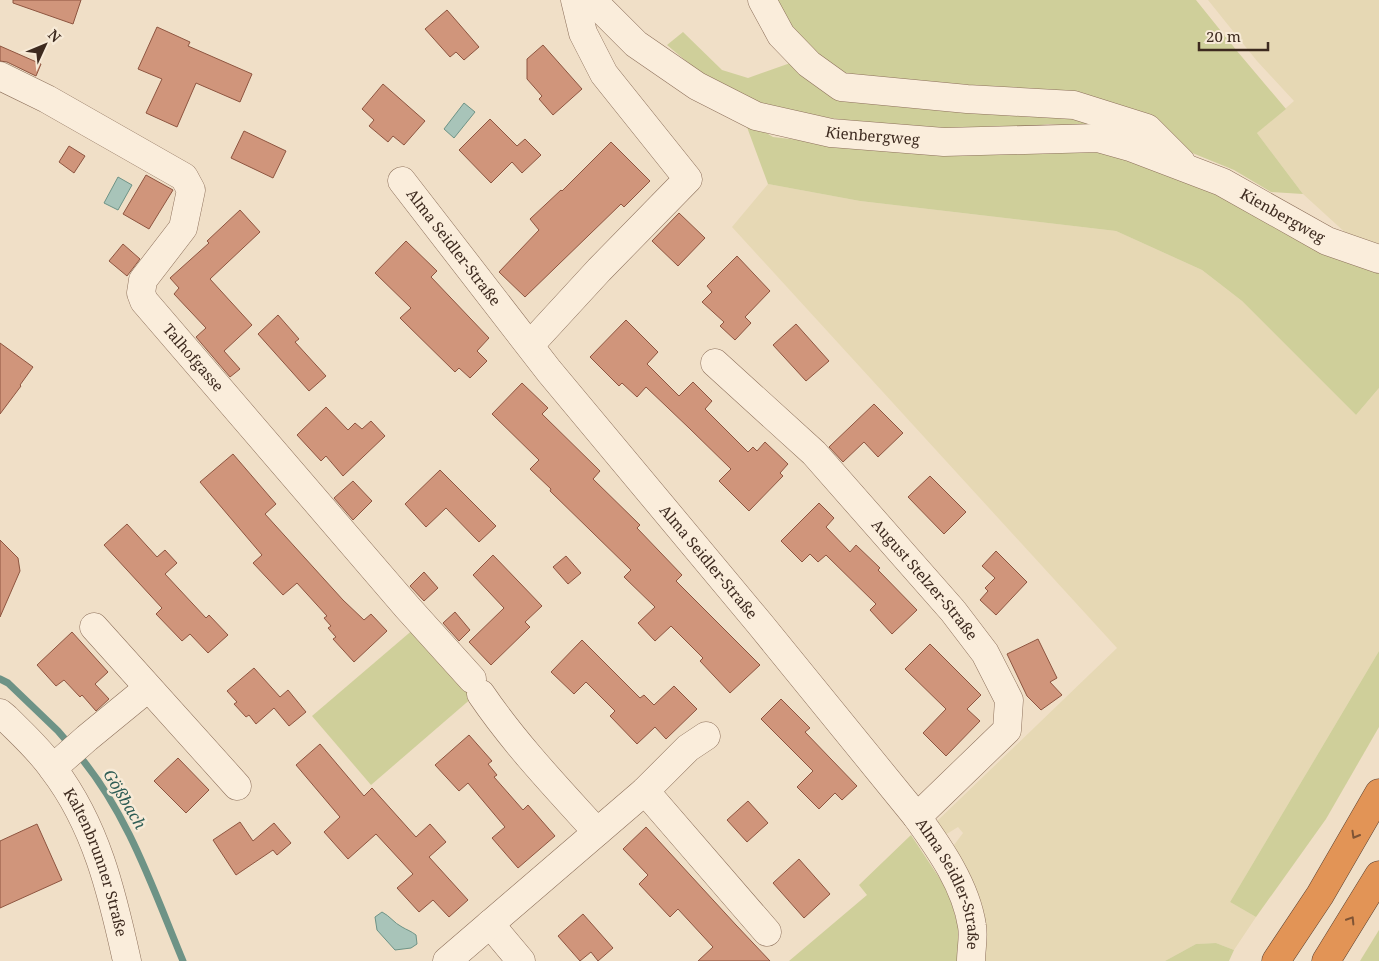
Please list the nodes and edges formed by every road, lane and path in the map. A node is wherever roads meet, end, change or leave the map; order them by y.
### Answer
1 (575, 0) edge
2 (592, 0) edge
3 (762, 0) edge
4 (0, 76) edge
5 (1187, 169) junction
6 (402, 181) dead end
7 (1379, 259) edge
8 (530, 345) junction
9 (716, 363) dead end
10 (94, 627) dead end
11 (148, 688) junction
12 (0, 713) edge
13 (706, 736) dead end
14 (58, 764) junction
15 (237, 786) dead end
16 (645, 791) junction
17 (1379, 793) edge
18 (917, 817) junction
19 (597, 832) junction
20 (1379, 875) edge
21 (490, 924) junction
22 (767, 932) dead end
23 (127, 961) edge
24 (447, 961) edge
25 (521, 961) edge
26 (971, 961) edge
27 (1276, 961) edge
28 (1326, 961) edge

1 - 8 street
2 - 5 street, Kienbergweg
3 - 5 street, Kienbergweg
4 - 19 street, Talhofgasse
5 - 7 street, Kienbergweg
6 - 8 street, Alma Seidler-Straße
8 - 18 street, Alma Seidler-Straße
9 - 18 street, August Stelzer-Straße
10 - 11 street
11 - 14 street
11 - 15 street
12 - 14 street, Kaltenbrunner Straße
13 - 16 street
14 - 23 street, Kaltenbrunner Straße
16 - 19 street
16 - 22 street
17 -> 27 highway
18 - 26 street, Alma Seidler-Straße
19 - 21 street
28 -> 20 highway
21 - 24 street
21 - 25 street

